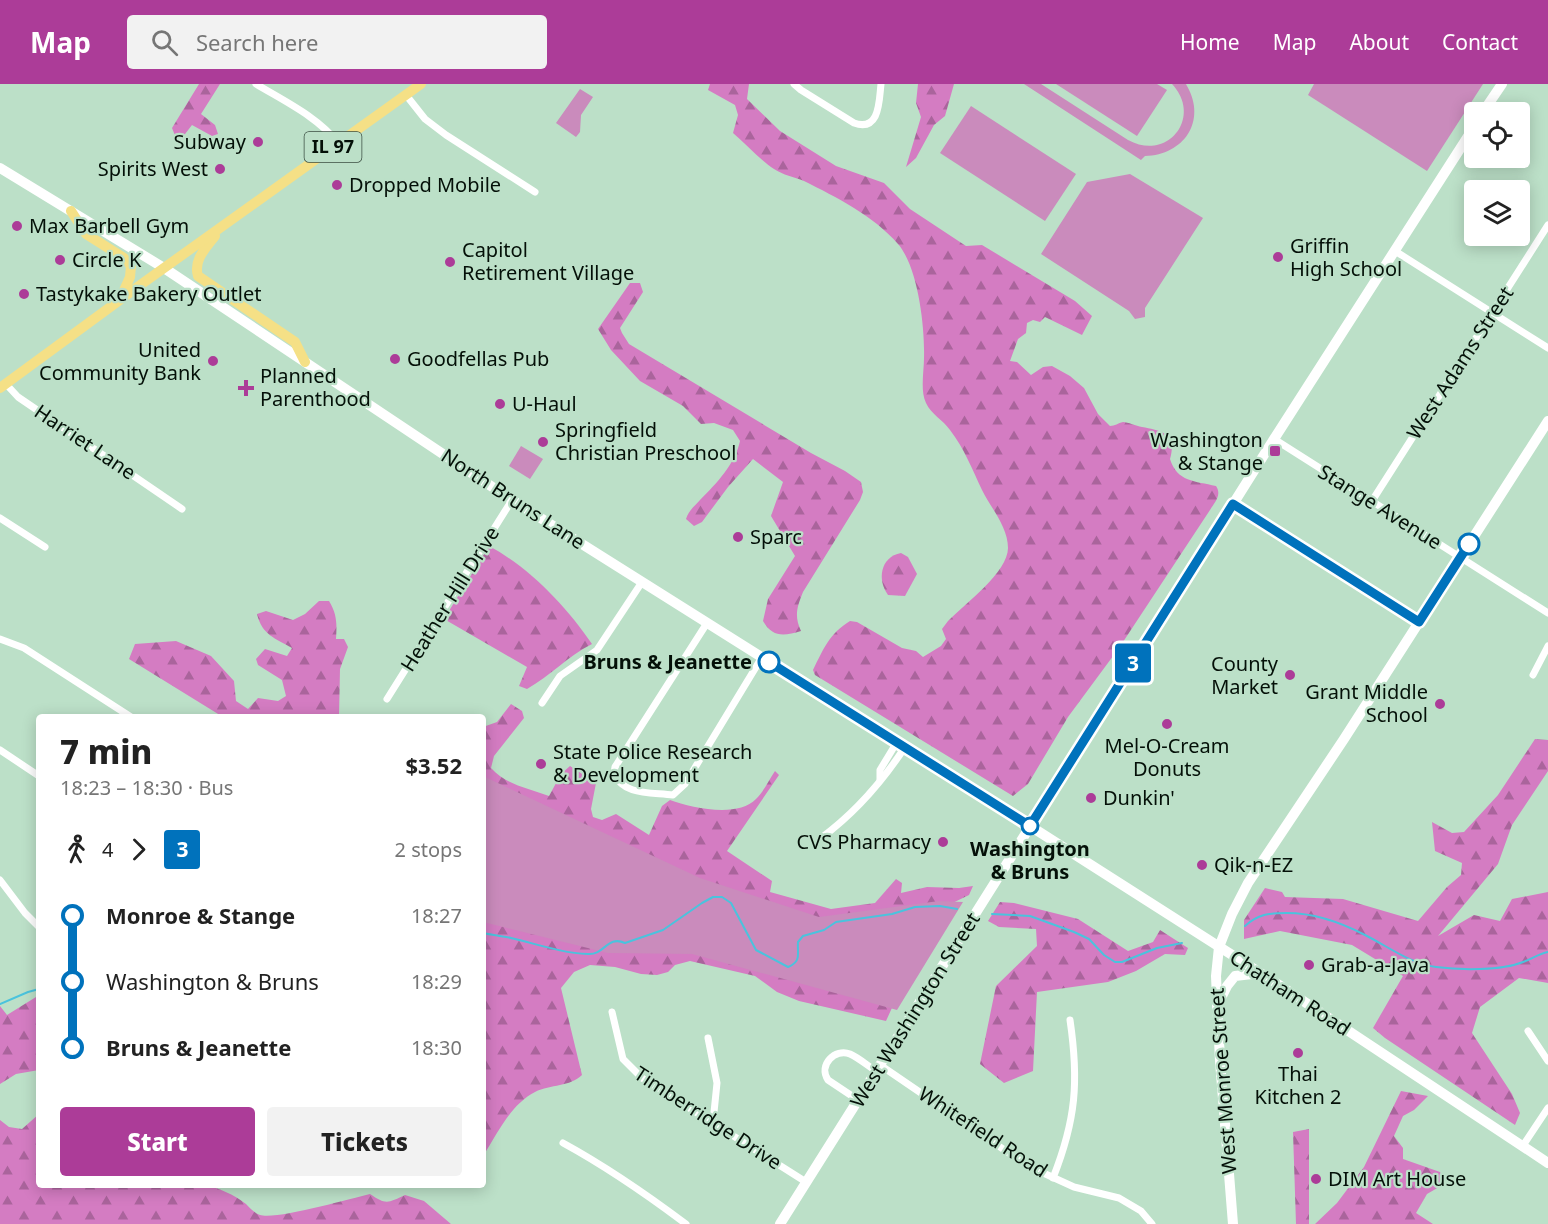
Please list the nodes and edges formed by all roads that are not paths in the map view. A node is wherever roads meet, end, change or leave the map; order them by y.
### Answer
1 (256, 84) edge
2 (421, 84) edge
3 (794, 84) edge
4 (881, 84) edge
5 (1502, 84) edge
6 (406, 95) junction
7 (1490, 102) edge
8 (1464, 142) edge
9 (338, 143) junction
10 (0, 168) edge
11 (535, 192) dead end
12 (71, 211) junction
13 (1548, 225) edge
14 (221, 227) junction
15 (1395, 251) junction
16 (164, 268) junction
17 (119, 301) junction
18 (1492, 313) junction
19 (1548, 348) edge
20 (305, 362) junction
21 (3, 386) edge
22 (1548, 422) edge
23 (1274, 439) junction
24 (512, 500) junction
25 (1372, 501) junction
26 (1233, 504) junction
27 (182, 509) dead end
28 (0, 519) edge
29 (45, 548) dead end
30 (1461, 558) junction
31 (642, 582) junction
32 (1548, 613) edge
33 (707, 622) junction
34 (1419, 622) junction
35 (0, 639) edge
36 (1548, 646) edge
37 (762, 657) junction
38 (1533, 675) dead end
39 (387, 699) dead end
40 (542, 703) dead end
41 (125, 714) edge
42 (901, 745) junction
43 (0, 750) edge
44 (36, 774) edge
45 (1030, 826) junction
46 (821, 838) dead end
47 (0, 880) edge
48 (36, 924) edge
49 (1219, 947) junction
50 (1273, 981) junction
51 (1216, 1006) junction
52 (612, 1012) dead end
53 (1070, 1020) dead end
54 (1528, 1031) dead end
55 (708, 1038) dead end
56 (1548, 1061) edge
57 (878, 1068) junction
58 (858, 1100) junction
59 (1548, 1108) edge
60 (713, 1122) junction
61 (563, 1143) dead end
62 (1522, 1147) junction
63 (1548, 1163) edge
64 (1053, 1178) junction
65 (806, 1182) junction
66 (686, 1224) edge
67 (780, 1224) edge
68 (1152, 1224) edge
69 (1233, 1224) edge

1 - 9 street
2 - 6 main road, IL 97
3 - 4 street
5 - 7 street
6 - 9 main road, IL 97
6 - 11 street
8 - 15 street, West Washington Street
9 - 14 main road, IL 97
10 - 12 street, North Bruns Lane
12 - 16 street, North Bruns Lane
12 - 17 main road
13 - 18 street, West Adams Street
14 - 16 main road, IL 97
14 - 20 main road
15 - 18 street
15 - 23 street, West Washington Street
16 - 17 main road, IL 97
16 - 20 street, North Bruns Lane
17 - 21 main road, IL 97
18 - 19 street
18 - 25 street, West Adams Street
20 - 24 street, North Bruns Lane
21 - 27 street, Harriet Lane
22 - 30 street, West Monroe Street
23 - 25 street, Stange Avenue
23 - 26 street, West Washington Street
24 - 31 street, North Bruns Lane
24 - 39 street, Heather Hill Drive
25 - 30 street, Stange Avenue
26 - 34 street
26 - 45 street, West Washington Street
28 - 29 street
30 - 32 street, Stange Avenue
30 - 34 street, West Monroe Street
31 - 33 street, North Bruns Lane
31 - 40 street
33 - 37 street, North Bruns Lane
33 - 37 street
34 - 49 street, West Monroe Street
35 - 41 street
36 - 38 street
37 - 42 street, North Bruns Lane
42 - 45 street, North Bruns Lane
42 - 46 street
43 - 44 street
45 - 49 street, Chatham Road
45 - 57 street, West Washington Street
47 - 48 street
49 - 50 street, Chatham Road
49 - 51 street, West Monroe Street
50 - 51 street
50 - 62 street, Chatham Road
51 - 69 street, West Monroe Street
52 - 60 street, Timberridge Drive
53 - 64 street
54 - 56 street
55 - 60 street
57 - 58 street, West Washington Street
57 - 58 street, Whitefield Road
57 - 64 street, Whitefield Road
58 - 65 street, West Washington Street
59 - 62 street
60 - 65 street, Timberridge Drive
61 - 66 street
62 - 63 street, Chatham Road
64 - 68 street, Whitefield Road
65 - 67 street, West Washington Street

